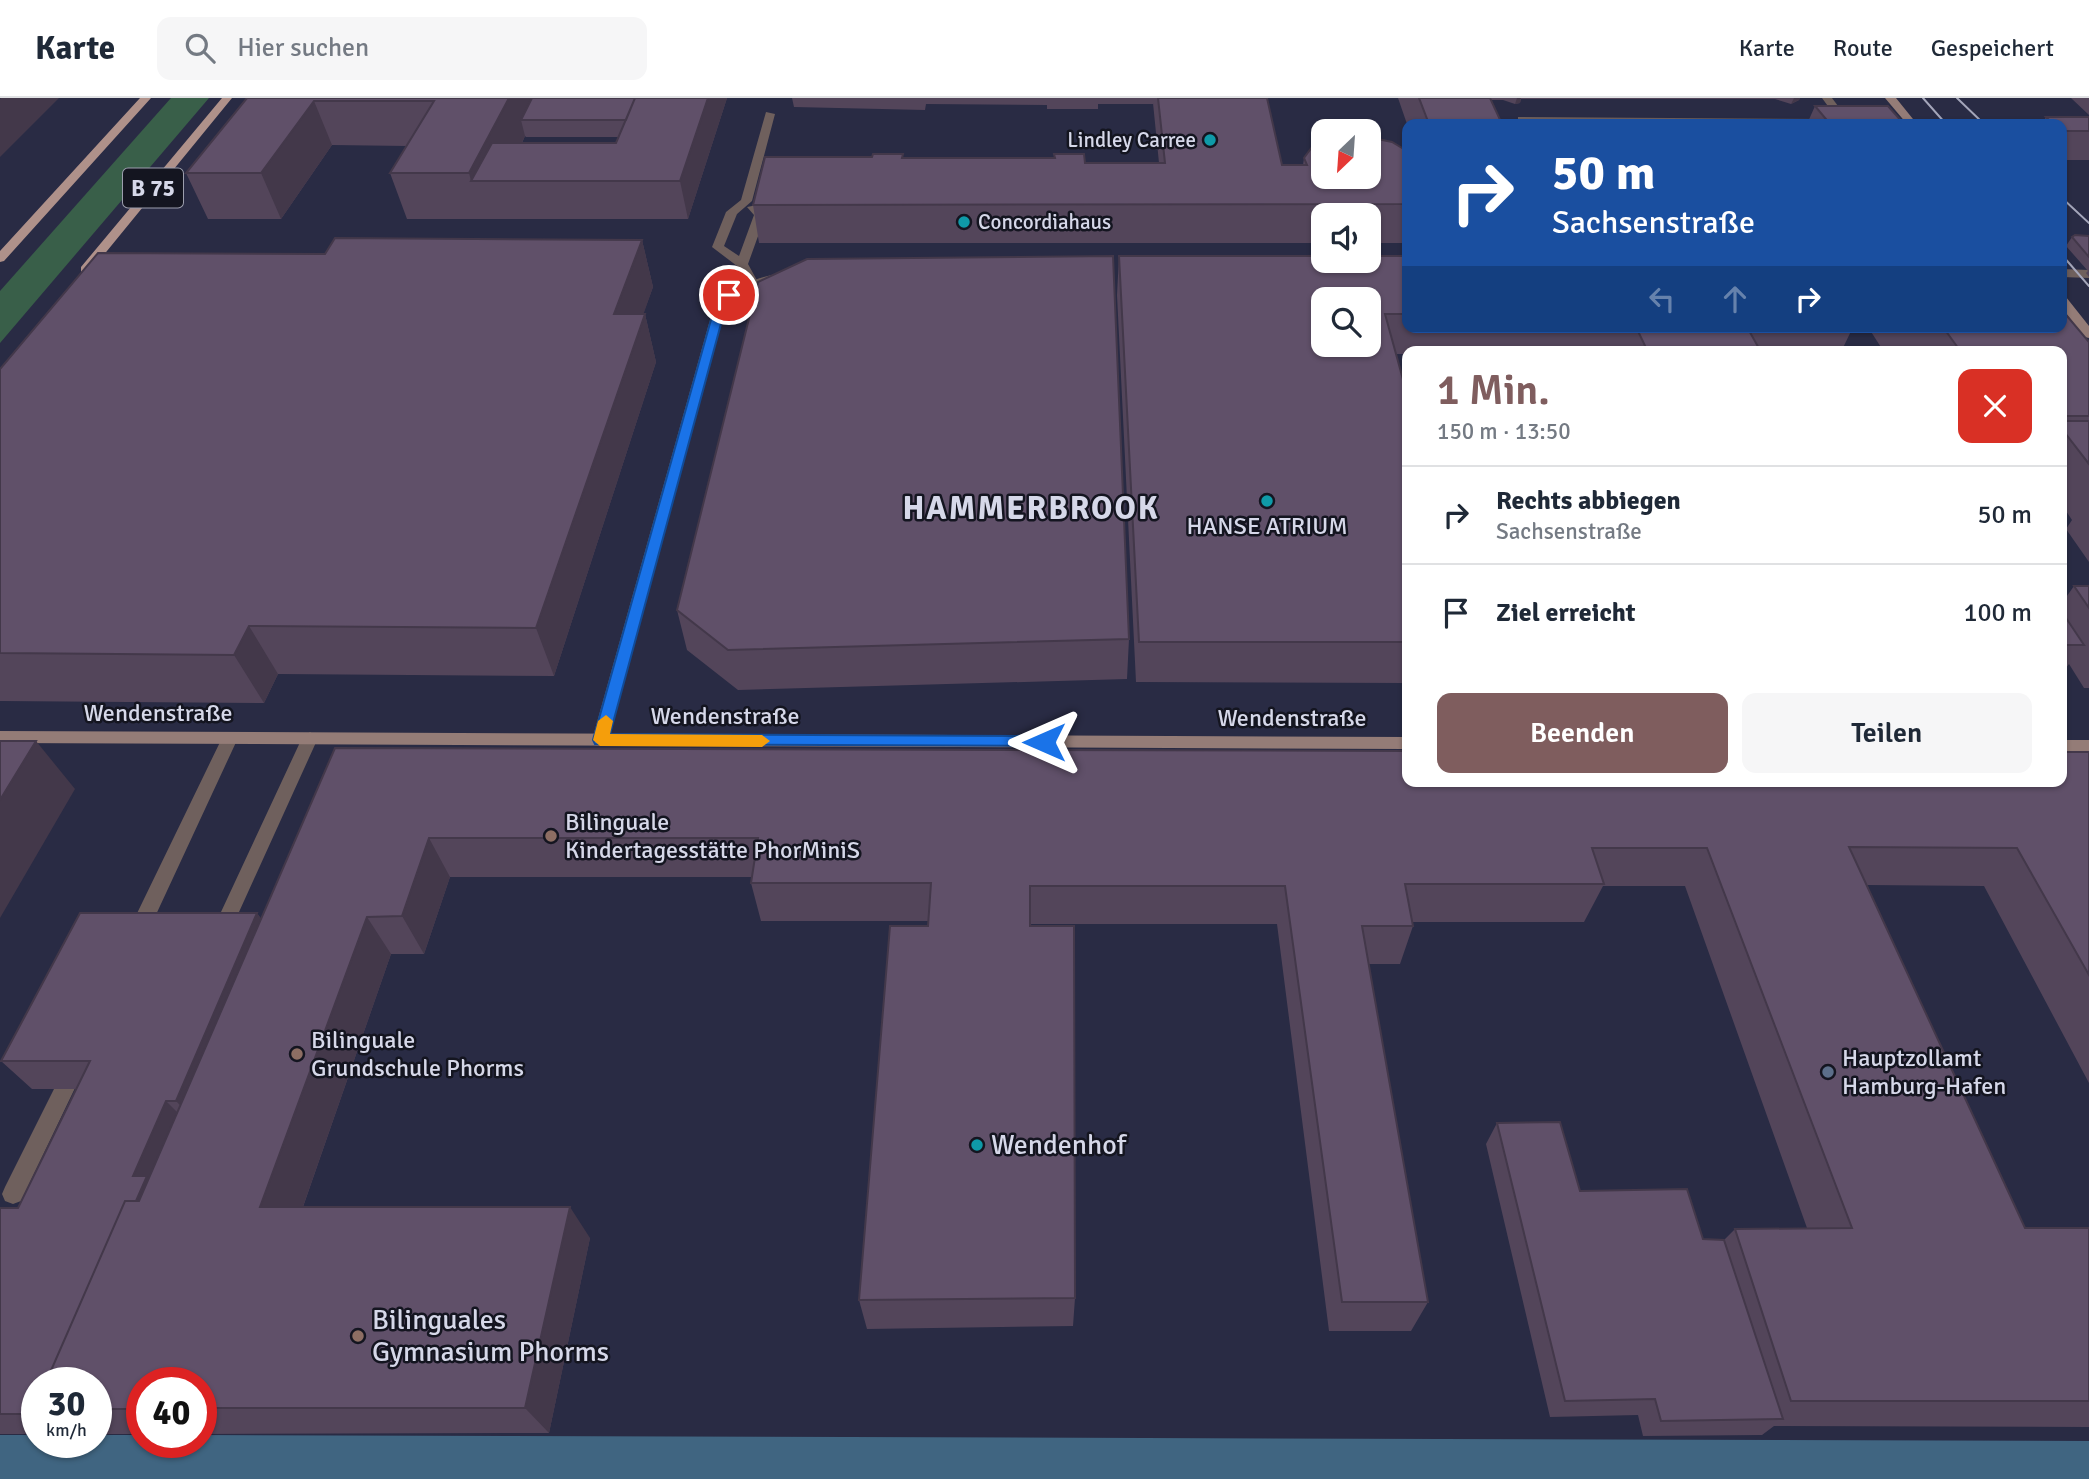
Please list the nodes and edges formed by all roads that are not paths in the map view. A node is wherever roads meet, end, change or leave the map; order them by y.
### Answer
1 (146, 98) edge
2 (227, 98) edge
3 (1827, 98) edge
4 (1890, 98) edge
5 (770, 114) dead end
6 (1842, 119) edge
7 (1908, 119) edge
8 (746, 201) junction
9 (0, 258) edge
10 (741, 264) junction
11 (2067, 273) edge
12 (791, 274) edge
13 (2089, 274) edge
14 (78, 278) edge
15 (753, 284) junction
16 (2067, 306) edge
17 (2089, 334) edge
18 (0, 737) edge
19 (230, 738) junction
20 (310, 738) junction
21 (600, 740) junction
22 (1402, 743) edge
23 (2067, 746) edge
24 (2089, 746) edge
25 (230, 912) edge
26 (134, 943) edge
27 (65, 1088) edge
28 (13, 1194) dead end

1 - 9 main road, B 75
2 - 14 main road, B 75
3 - 6 street
4 - 7 street
5 - 8 street
8 - 10 street
8 - 10 street
10 - 15 street
11 - 13 street
12 - 15 street
15 - 21 street
16 - 17 street
18 - 19 street, Wendenstraße
19 - 20 street, Wendenstraße
19 - 26 street
20 - 21 street, Wendenstraße
20 - 25 street
21 - 22 street, Wendenstraße
23 - 24 street
27 - 28 street

